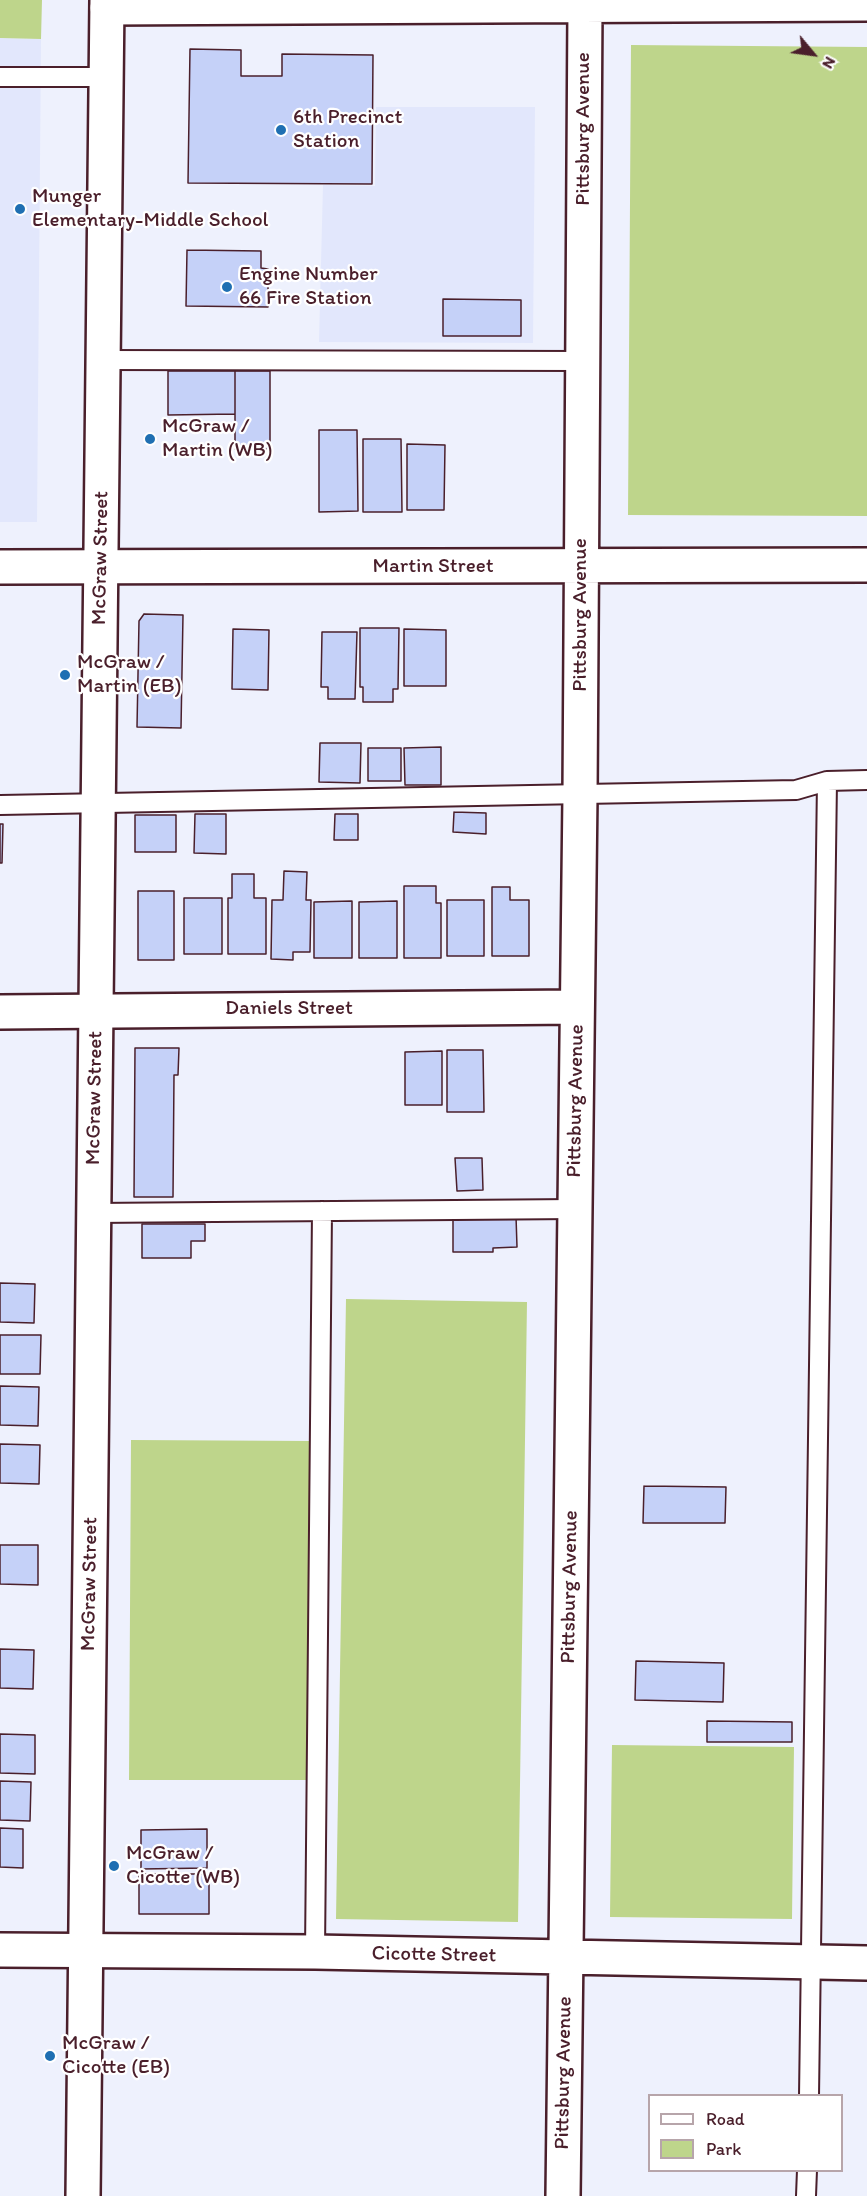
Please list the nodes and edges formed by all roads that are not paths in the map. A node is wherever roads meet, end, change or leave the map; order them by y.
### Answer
1 (330, 3) edge
2 (107, 4) edge
3 (867, 4) edge
4 (585, 6) junction
5 (106, 77) junction
6 (0, 78) edge
7 (103, 360) junction
8 (583, 361) junction
9 (867, 565) edge
10 (580, 566) junction
11 (0, 567) edge
12 (101, 568) junction
13 (867, 780) edge
14 (827, 781) junction
15 (580, 795) junction
16 (99, 804) junction
17 (0, 805) edge
18 (577, 1007) junction
19 (96, 1011) junction
20 (0, 1012) edge
21 (575, 1209) junction
22 (322, 1211) junction
23 (94, 1213) junction
24 (0, 1950) edge
25 (86, 1951) junction
26 (315, 1952) junction
27 (566, 1959) junction
28 (812, 1962) junction
29 (867, 1963) edge
30 (808, 2094) edge
31 (807, 2172) edge
32 (83, 2196) edge
33 (562, 2196) edge
34 (806, 2196) edge

1 - 2 street
1 - 4 street
2 - 5 street, McGraw Street
3 - 4 street
4 - 8 street, Pittsburg Avenue
5 - 6 lane
5 - 7 street, McGraw Street
7 - 8 lane
7 - 12 street, McGraw Street
8 - 10 street, Pittsburg Avenue
9 - 10 street, Martin Street
10 - 12 street, Martin Street
10 - 15 street, Pittsburg Avenue
11 - 12 street, Martin Street
12 - 16 street, McGraw Street
13 - 14 lane
14 - 15 lane
14 - 28 lane
15 - 16 lane
15 - 18 street, Pittsburg Avenue
16 - 17 lane
16 - 19 street, McGraw Street
18 - 19 street, Daniels Street
18 - 21 street, Pittsburg Avenue
19 - 20 street, Daniels Street
19 - 23 street, McGraw Street
21 - 22 lane
21 - 27 street, Pittsburg Avenue
22 - 23 lane
22 - 26 lane
23 - 25 street, McGraw Street
24 - 25 street, Cicotte Street
25 - 26 street, Cicotte Street
25 - 32 street, McGraw Street
26 - 27 street, Cicotte Street
27 - 28 street, Cicotte Street
27 - 33 street, Pittsburg Avenue
28 - 29 street, Cicotte Street
28 - 30 lane
31 - 34 lane

